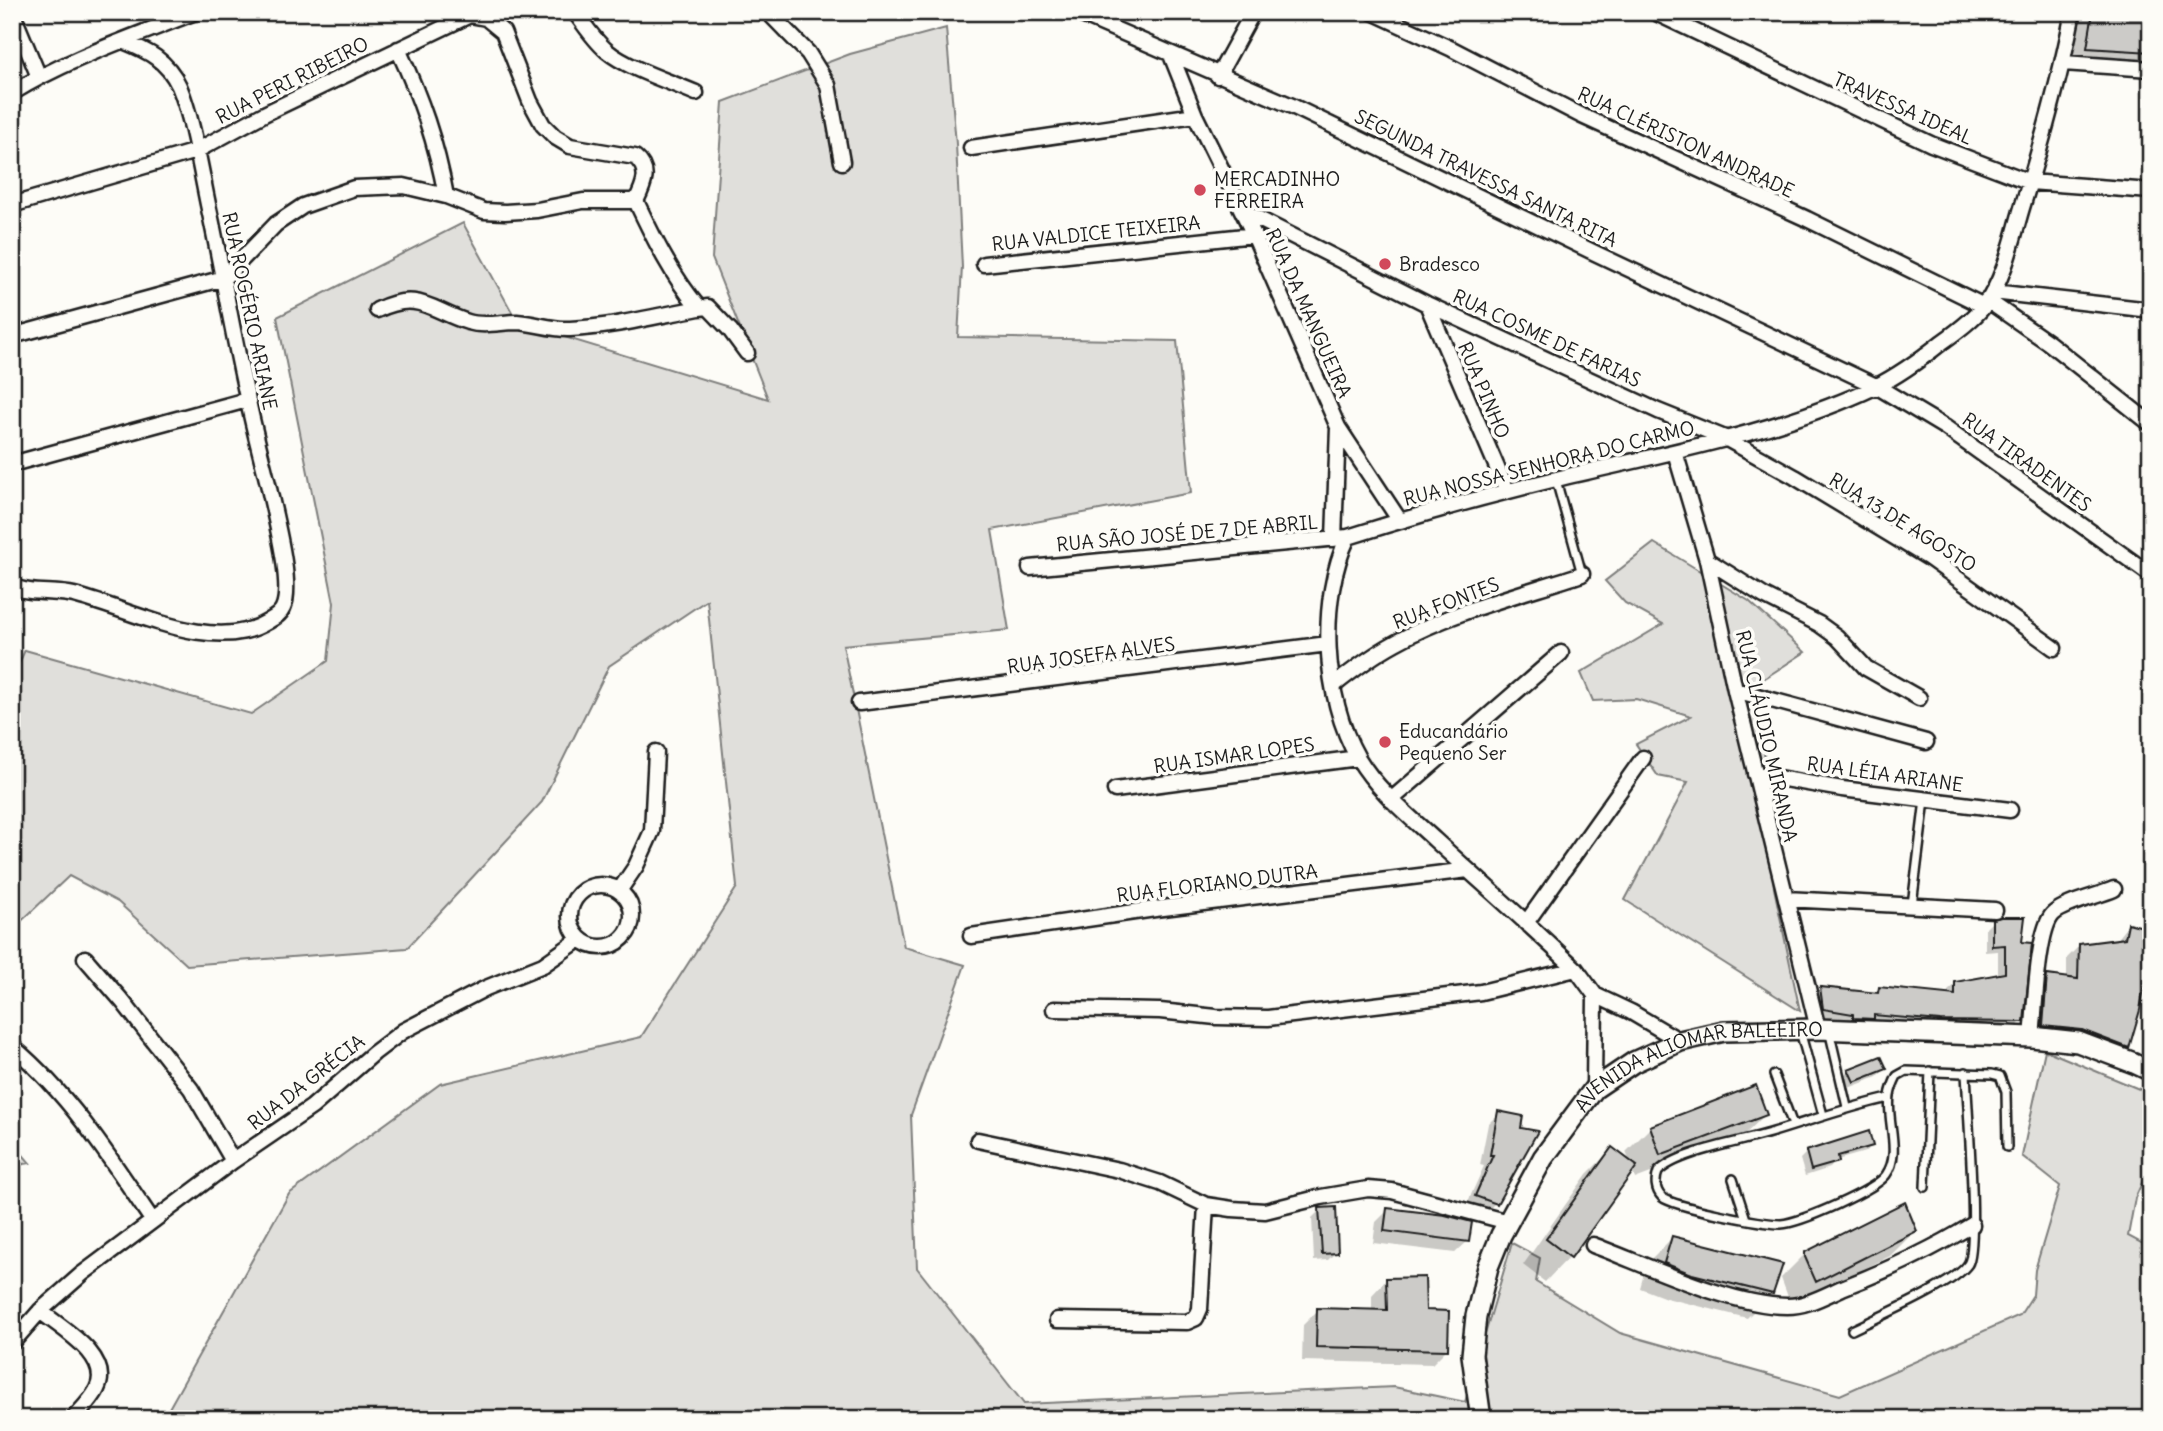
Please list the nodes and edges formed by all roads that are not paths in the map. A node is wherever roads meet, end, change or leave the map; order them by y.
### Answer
1 (12, 12) edge
2 (195, 12) edge
3 (575, 12) edge
4 (1075, 12) edge
5 (1253, 12) edge
6 (1372, 12) edge
7 (1654, 12) edge
8 (2073, 12) edge
9 (470, 13) edge
10 (773, 17) edge
11 (123, 41) junction
12 (398, 48) junction
13 (1171, 55) junction
14 (2063, 63) junction
15 (2151, 69) edge
16 (1218, 75) junction
17 (39, 77) junction
18 (12, 93) edge
19 (696, 93) dead end
20 (1195, 115) junction
21 (971, 148) dead end
22 (196, 151) junction
23 (842, 162) dead end
24 (2030, 182) junction
25 (2151, 191) edge
26 (446, 196) junction
27 (636, 201) junction
28 (12, 205) edge
29 (1243, 211) junction
30 (1254, 235) junction
31 (984, 264) dead end
32 (225, 278) junction
33 (1988, 299) junction
34 (1427, 304) junction
35 (699, 308) junction
36 (377, 310) dead end
37 (2151, 310) edge
38 (12, 335) edge
39 (747, 353) dead end
40 (1876, 386) junction
41 (247, 400) junction
42 (2151, 424) edge
43 (1338, 427) junction
44 (1725, 438) junction
45 (1675, 452) junction
46 (12, 464) edge
47 (1556, 479) junction
48 (1507, 491) junction
49 (1399, 521) junction
50 (1340, 538) junction
51 (1707, 560) junction
52 (1030, 568) dead end
53 (1582, 574) joint
54 (2151, 575) edge
55 (12, 586) edge
56 (1328, 644) junction
57 (2054, 648) dead end
58 (1561, 653) dead end
59 (1333, 686) junction
60 (1735, 690) junction
61 (1919, 698) dead end
62 (859, 703) dead end
63 (1926, 742) dead end
64 (656, 752) dead end
65 (1358, 758) junction
66 (1643, 758) dead end
67 (1755, 774) junction
68 (1115, 790) dead end
69 (1391, 800) junction
70 (1925, 800) junction
71 (2010, 810) dead end
72 (1468, 870) junction
73 (2113, 890) dead end
74 (619, 891) junction
75 (1786, 899) junction
76 (1912, 905) junction
77 (1995, 910) dead end
78 (1527, 923) junction
79 (971, 936) dead end
80 (580, 940) junction
81 (85, 958) dead end
82 (1576, 969) junction
83 (1595, 995) junction
84 (1054, 1009) dead end
85 (1815, 1029) junction
86 (2032, 1037) junction
87 (1680, 1041) junction
88 (13, 1047) edge
89 (1930, 1070) junction
90 (2151, 1071) edge
91 (1966, 1072) junction
92 (1774, 1075) dead end
93 (1594, 1089) junction
94 (1889, 1098) junction
95 (1847, 1107) junction
96 (1823, 1115) junction
97 (1793, 1125) junction
98 (978, 1140) dead end
99 (2007, 1147) dead end
100 (233, 1161) junction
101 (1733, 1179) dead end
102 (1925, 1188) dead end
103 (1206, 1205) junction
104 (1746, 1219) junction
105 (152, 1220) junction
106 (1508, 1223) junction
107 (1972, 1225) junction
108 (1593, 1245) dead end
109 (40, 1311) junction
110 (1057, 1320) dead end
111 (1852, 1330) dead end
112 (12, 1343) edge
113 (73, 1419) edge
114 (1481, 1419) edge

1 - 17 street
2 - 11 street
3 - 19 street
4 - 13 street, SEGUNDA TRAVESSA SANTA RITA
5 - 16 street
6 - 33 street, RUA CLÉRISTON ANDRADE
7 - 24 street, TRAVESSA IDEAL
8 - 14 street, RUA NOSSA SENHORA DO CARMO
9 - 12 street, RUA PERI RIBEIRO
9 - 27 street, RUA PERI RIBEIRO
10 - 23 street
11 - 17 street
11 - 22 street, RUA ROGÉRIO ARIANE
12 - 22 street, RUA PERI RIBEIRO
12 - 26 street
13 - 16 street, SEGUNDA TRAVESSA SANTA RITA
13 - 20 street, RUA DA MANGUEIRA
14 - 15 street
14 - 24 street, RUA NOSSA SENHORA DO CARMO
16 - 40 street, SEGUNDA TRAVESSA SANTA RITA
17 - 18 street
20 - 21 street
20 - 29 street, RUA DA MANGUEIRA
22 - 28 street, RUA PERI RIBEIRO
22 - 32 street, RUA ROGÉRIO ARIANE
24 - 25 street, TRAVESSA IDEAL
24 - 33 street, RUA NOSSA SENHORA DO CARMO
26 - 27 street
26 - 32 street
27 - 35 street
29 - 30 street, RUA DA MANGUEIRA
29 - 34 street, RUA COSME DE FARIAS
30 - 31 street, RUA VALDICE TEIXEIRA
30 - 43 street, RUA DA MANGUEIRA
32 - 38 street
32 - 41 street, RUA ROGÉRIO ARIANE
33 - 37 street
33 - 40 street, RUA NOSSA SENHORA DO CARMO
33 - 42 street
34 - 44 street, RUA COSME DE FARIAS
34 - 48 street, RUA PINHO
35 - 36 street
35 - 39 street
40 - 44 street, RUA NOSSA SENHORA DO CARMO
40 - 54 street, RUA TIRADENTES
41 - 46 street
41 - 55 street, RUA ROGÉRIO ARIANE
43 - 49 street, RUA DA MANGUEIRA
43 - 50 street
44 - 45 street, RUA NOSSA SENHORA DO CARMO
44 - 57 street, RUA 13 DE AGOSTO
45 - 47 street, RUA NOSSA SENHORA DO CARMO
45 - 51 street, RUA CLÁUDIO MIRANDA
47 - 48 street, RUA NOSSA SENHORA DO CARMO
47 - 53 lane
48 - 49 street, RUA NOSSA SENHORA DO CARMO
49 - 50 street, RUA NOSSA SENHORA DO CARMO
50 - 52 street, RUA SÃO JOSÉ DE 7 DE ABRIL
50 - 56 street
51 - 60 street, RUA CLÁUDIO MIRANDA
51 - 61 street
53 - 59 street, RUA FONTES
56 - 59 street
56 - 62 street, RUA JOSEFA ALVES
58 - 69 street
59 - 65 street
60 - 63 street
60 - 67 street, RUA CLÁUDIO MIRANDA
64 - 74 street
65 - 68 street, RUA ISMAR LOPES
65 - 69 street
66 - 78 street
67 - 70 street, RUA LÉIA ARIANE
67 - 75 street, RUA CLÁUDIO MIRANDA
69 - 72 street
70 - 71 street, RUA LÉIA ARIANE
70 - 76 lane
72 - 78 street
72 - 79 street, RUA FLORIANO DUTRA
73 - 86 street
74 - 80 street
74 - 80 street
75 - 76 street
75 - 85 street, RUA CLÁUDIO MIRANDA
76 - 77 street
78 - 82 street
80 - 100 street, RUA DA GRÉCIA
81 - 100 street
82 - 83 street
82 - 84 street
83 - 87 street
83 - 93 street
85 - 86 main road, AVENIDA ALIOMAR BALEEIRO
85 - 87 main road, AVENIDA ALIOMAR BALEEIRO
85 - 95 lane
85 - 96 lane
86 - 90 main road, AVENIDA ALIOMAR BALEEIRO
87 - 93 main road, AVENIDA ALIOMAR BALEEIRO
88 - 105 street
89 - 91 lane
89 - 94 lane
89 - 102 lane
91 - 99 lane
91 - 107 lane
92 - 97 lane
93 - 106 main road, AVENIDA ALIOMAR BALEEIRO
94 - 95 lane
94 - 104 lane
95 - 96 lane
96 - 97 lane
97 - 104 lane
98 - 103 street
100 - 105 street, RUA DA GRÉCIA
101 - 104 lane
103 - 106 street
103 - 110 street
105 - 109 street, RUA DA GRÉCIA
106 - 114 main road, AVENIDA ALIOMAR BALEEIRO
107 - 108 street
107 - 111 lane
109 - 112 street, RUA DA GRÉCIA
109 - 113 street

